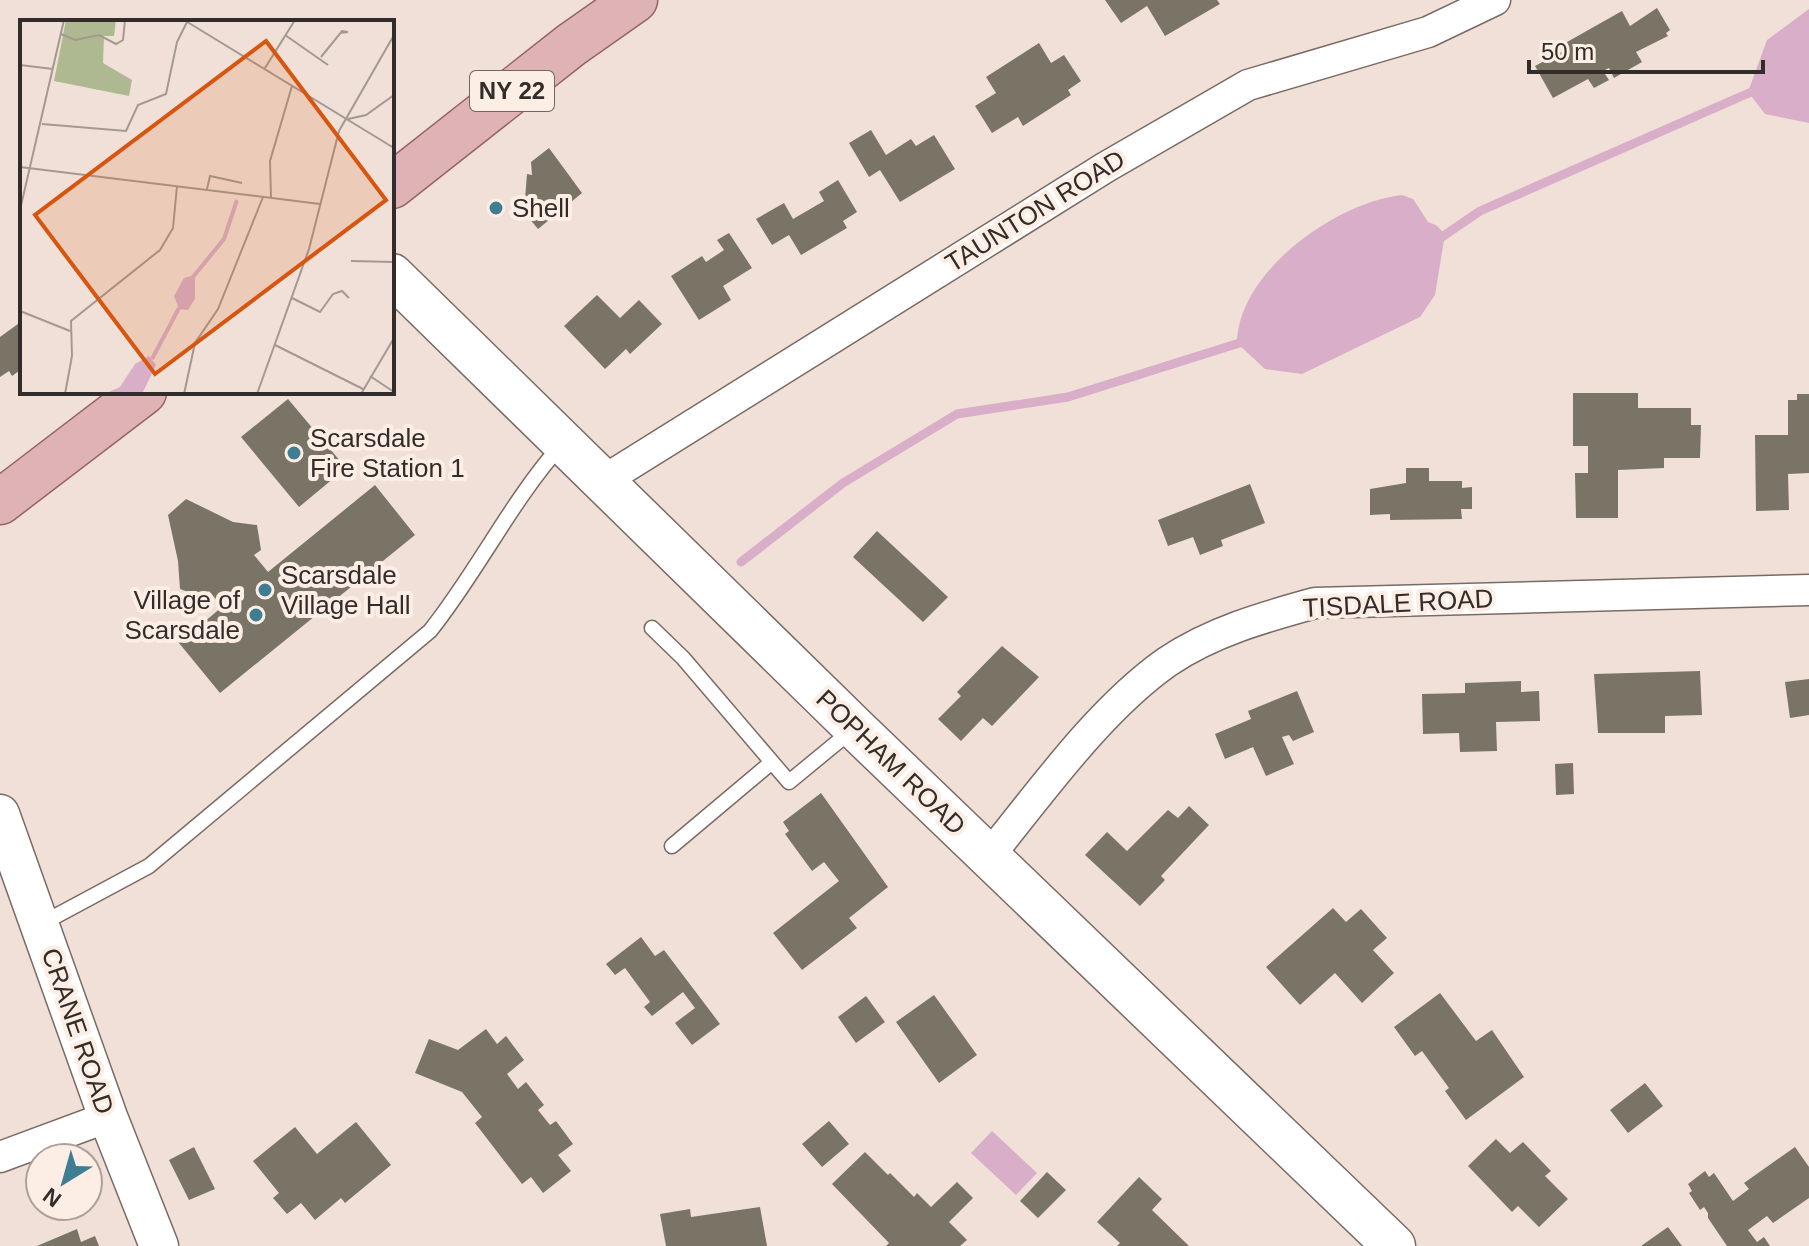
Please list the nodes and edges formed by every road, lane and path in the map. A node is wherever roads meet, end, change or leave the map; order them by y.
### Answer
1 (635, 0) edge
2 (1495, 0) edge
3 (394, 184) edge
4 (394, 277) edge
5 (141, 394) edge
6 (563, 442) junction
7 (603, 481) junction
8 (0, 502) edge
9 (1809, 590) edge
10 (652, 628) dead end
11 (855, 728) junction
12 (772, 762) junction
13 (0, 814) edge
14 (672, 846) dead end
15 (989, 856) junction
16 (40, 925) junction
17 (108, 1117) junction
18 (0, 1157) edge
19 (159, 1246) edge
20 (1394, 1246) edge

1 - 3 main road, NY 22
2 - 7 street, TAUNTON ROAD
4 - 6 main road, POPHAM ROAD
5 - 8 main road
6 - 7 main road, POPHAM ROAD
6 - 16 lane
7 - 11 main road, POPHAM ROAD
9 - 15 street, TISDALE ROAD
10 - 12 lane
11 - 12 lane
11 - 15 main road, POPHAM ROAD
12 - 14 lane
13 - 16 street, CRANE ROAD
15 - 20 main road, POPHAM ROAD
16 - 17 street, CRANE ROAD
17 - 18 street
17 - 19 street, CRANE ROAD

